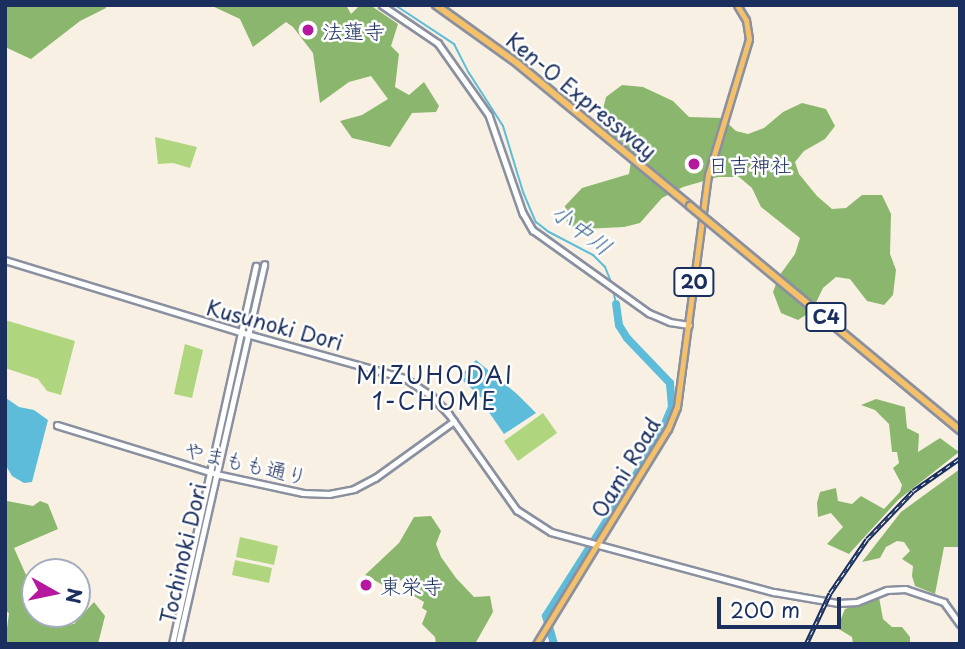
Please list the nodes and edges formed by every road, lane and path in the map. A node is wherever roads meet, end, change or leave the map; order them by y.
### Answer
1 (382, 5) edge
2 (737, 5) edge
3 (437, 6) edge
4 (5, 260) edge
5 (264, 265) dead end
6 (256, 266) dead end
7 (689, 325) junction
8 (244, 333) junction
9 (454, 421) junction
10 (57, 425) dead end
11 (960, 430) edge
12 (213, 473) junction
13 (597, 545) junction
14 (960, 624) edge
15 (172, 644) edge
16 (178, 644) edge
17 (536, 644) edge

1 - 7 street
2 - 7 main road, Oami Road / 20
3 - 11 highway, Ken-O Expressway / C4, bridge
4 - 8 street, Kusunoki Dori
5 - 8 street, Tochinoki Dori
6 - 8 street, Tochinoki Dori
7 - 13 main road, Oami Road / 20
8 - 9 street, Kusunoki Dori
8 - 12 street, Tochinoki Dori
9 - 12 street, やまもも通り
9 - 13 street, Kusunoki Dori
10 - 12 street, やまもも通り
12 - 15 street, Tochinoki Dori
12 - 16 street, Tochinoki Dori
13 - 14 street, Kusunoki Dori
13 - 17 main road, Oami Road / 20

